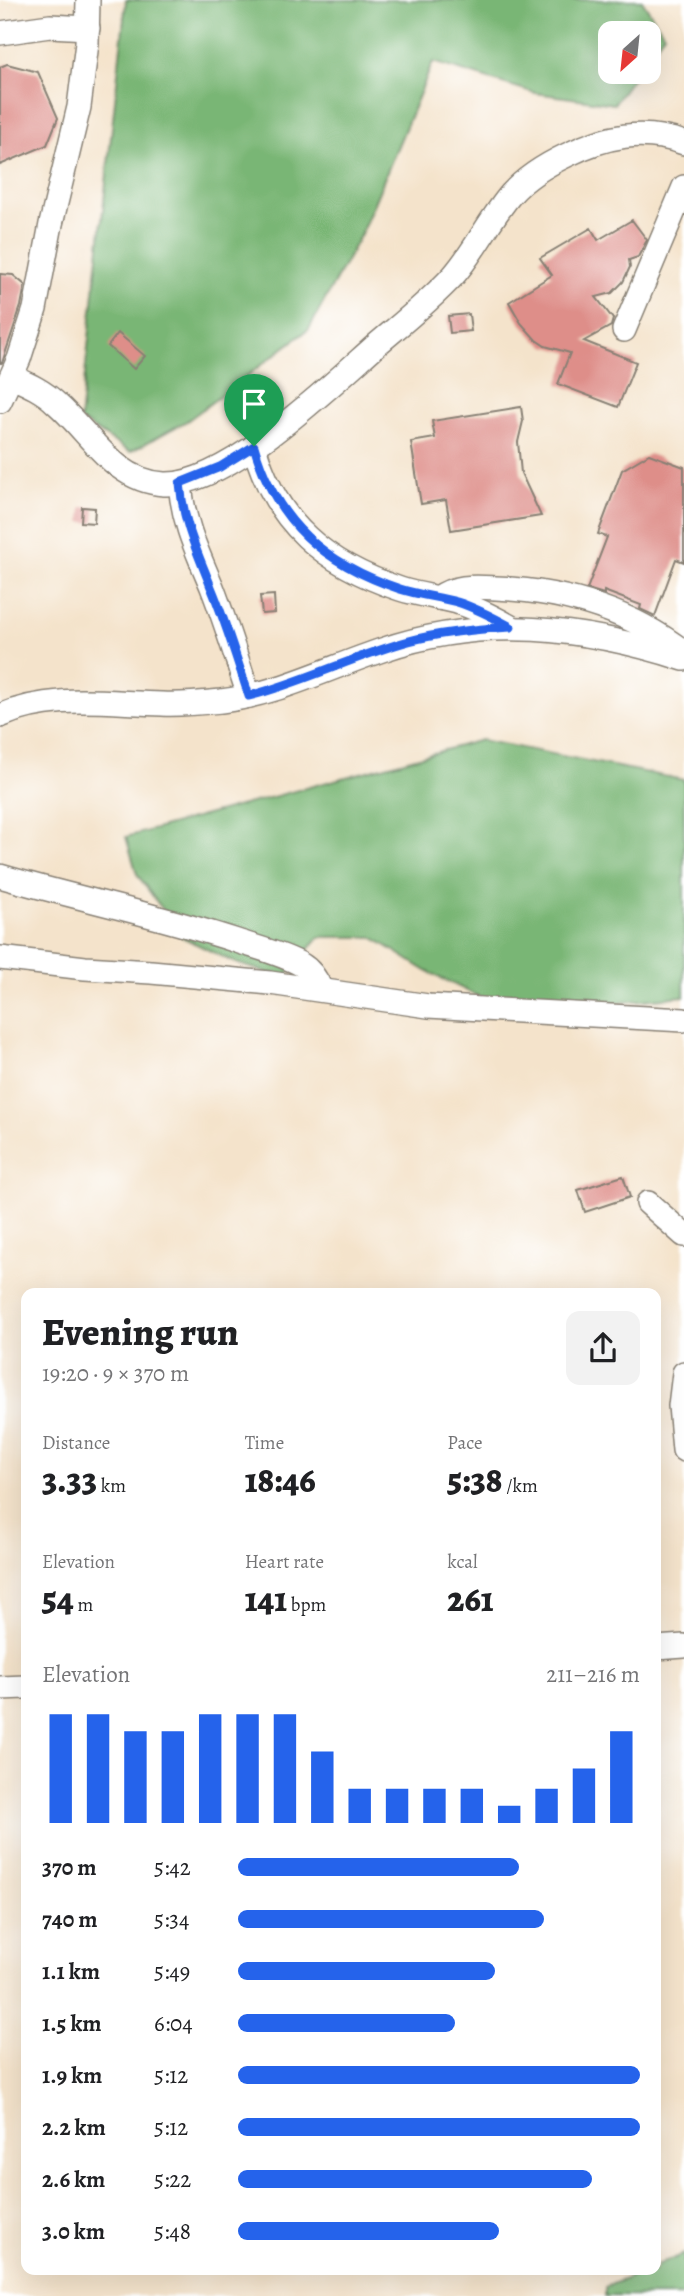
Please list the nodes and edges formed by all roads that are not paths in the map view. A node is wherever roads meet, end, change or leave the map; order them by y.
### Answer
1 (88, 0) edge
2 (88, 28) junction
3 (0, 33) edge
4 (684, 143) edge
5 (684, 187) edge
6 (624, 330) dead end
7 (12, 377) junction
8 (0, 401) edge
9 (254, 446) junction
10 (180, 483) junction
11 (438, 597) junction
12 (511, 627) junction
13 (684, 652) edge
14 (684, 659) edge
15 (249, 696) junction
16 (0, 716) edge
17 (0, 876) edge
18 (0, 958) edge
19 (321, 990) junction
20 (684, 1020) edge
21 (648, 1203) dead end
22 (684, 1235) edge
23 (684, 1373) edge
24 (684, 1450) edge
25 (684, 1646) edge
26 (661, 1648) edge
27 (21, 1686) edge
28 (0, 1688) edge

1 - 2 lane
2 - 3 lane
2 - 7 lane
4 - 9 lane
5 - 6 lane
7 - 8 lane
7 - 10 lane
9 - 10 lane
9 - 11 lane
10 - 15 lane
11 - 12 lane
11 - 13 lane
12 - 14 lane
12 - 15 lane
15 - 16 lane
17 - 19 lane
18 - 19 lane
19 - 20 lane
21 - 22 lane
23 - 24 lane
25 - 26 lane
27 - 28 lane

